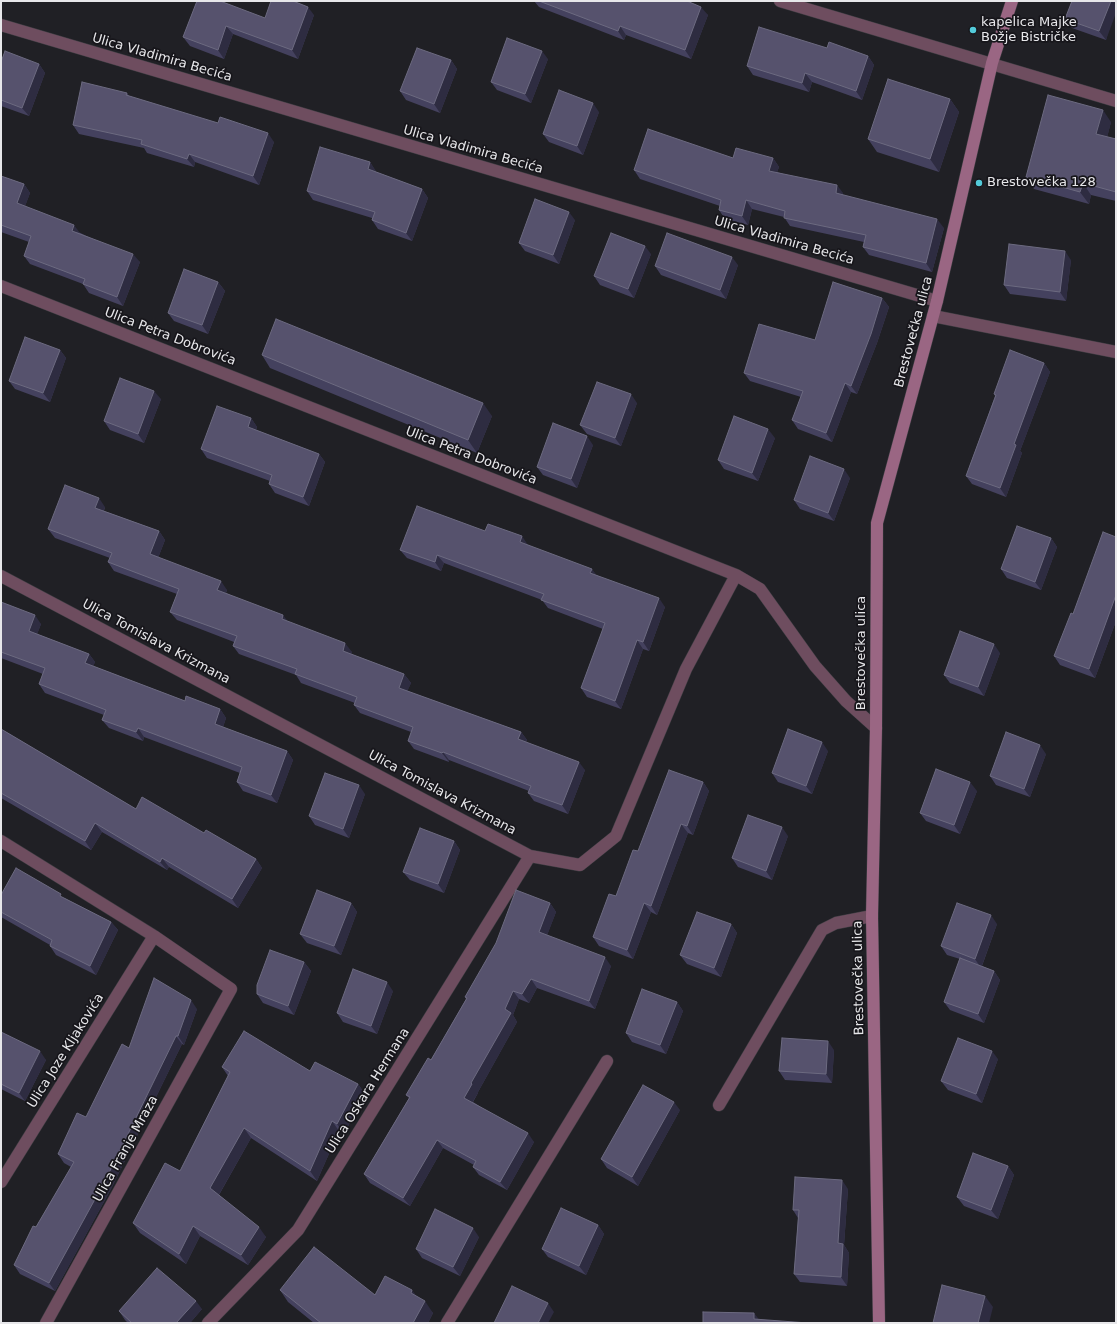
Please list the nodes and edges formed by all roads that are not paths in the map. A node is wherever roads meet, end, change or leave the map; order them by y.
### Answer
1 (780, 1) edge
2 (1012, 1) edge
3 (1, 25) edge
4 (992, 63) junction
5 (1116, 101) edge
6 (1, 286) edge
7 (937, 301) junction
8 (933, 316) junction
9 (1116, 352) edge
10 (736, 575) junction
11 (1, 576) edge
12 (876, 728) junction
13 (1, 841) edge
14 (530, 856) junction
15 (872, 916) junction
16 (154, 936) junction
17 (607, 1061) dead end
18 (719, 1105) dead end
19 (1, 1182) edge
20 (46, 1323) edge
21 (208, 1323) edge
22 (447, 1323) edge
23 (879, 1323) edge

1 - 4 street
2 - 4 street, Brestovečka ulica
3 - 7 street, Ulica Vladimira Becića
4 - 5 street
4 - 7 street, Brestovečka ulica
6 - 10 street, Ulica Petra Dobrovića
7 - 8 street, Brestovečka ulica
8 - 9 street
8 - 12 street, Brestovečka ulica
10 - 12 street, Ulica Petra Dobrovića
10 - 14 street, Ulica Tomislava Krizmana
11 - 14 street, Ulica Tomislava Krizmana
12 - 15 street, Brestovečka ulica
13 - 16 street
14 - 21 street, Ulica Oskara Hermana
15 - 18 street
15 - 23 street, Brestovečka ulica
16 - 19 street, Ulica Joze Kljakovića
16 - 20 street, Ulica Franje Mraza
17 - 22 street

